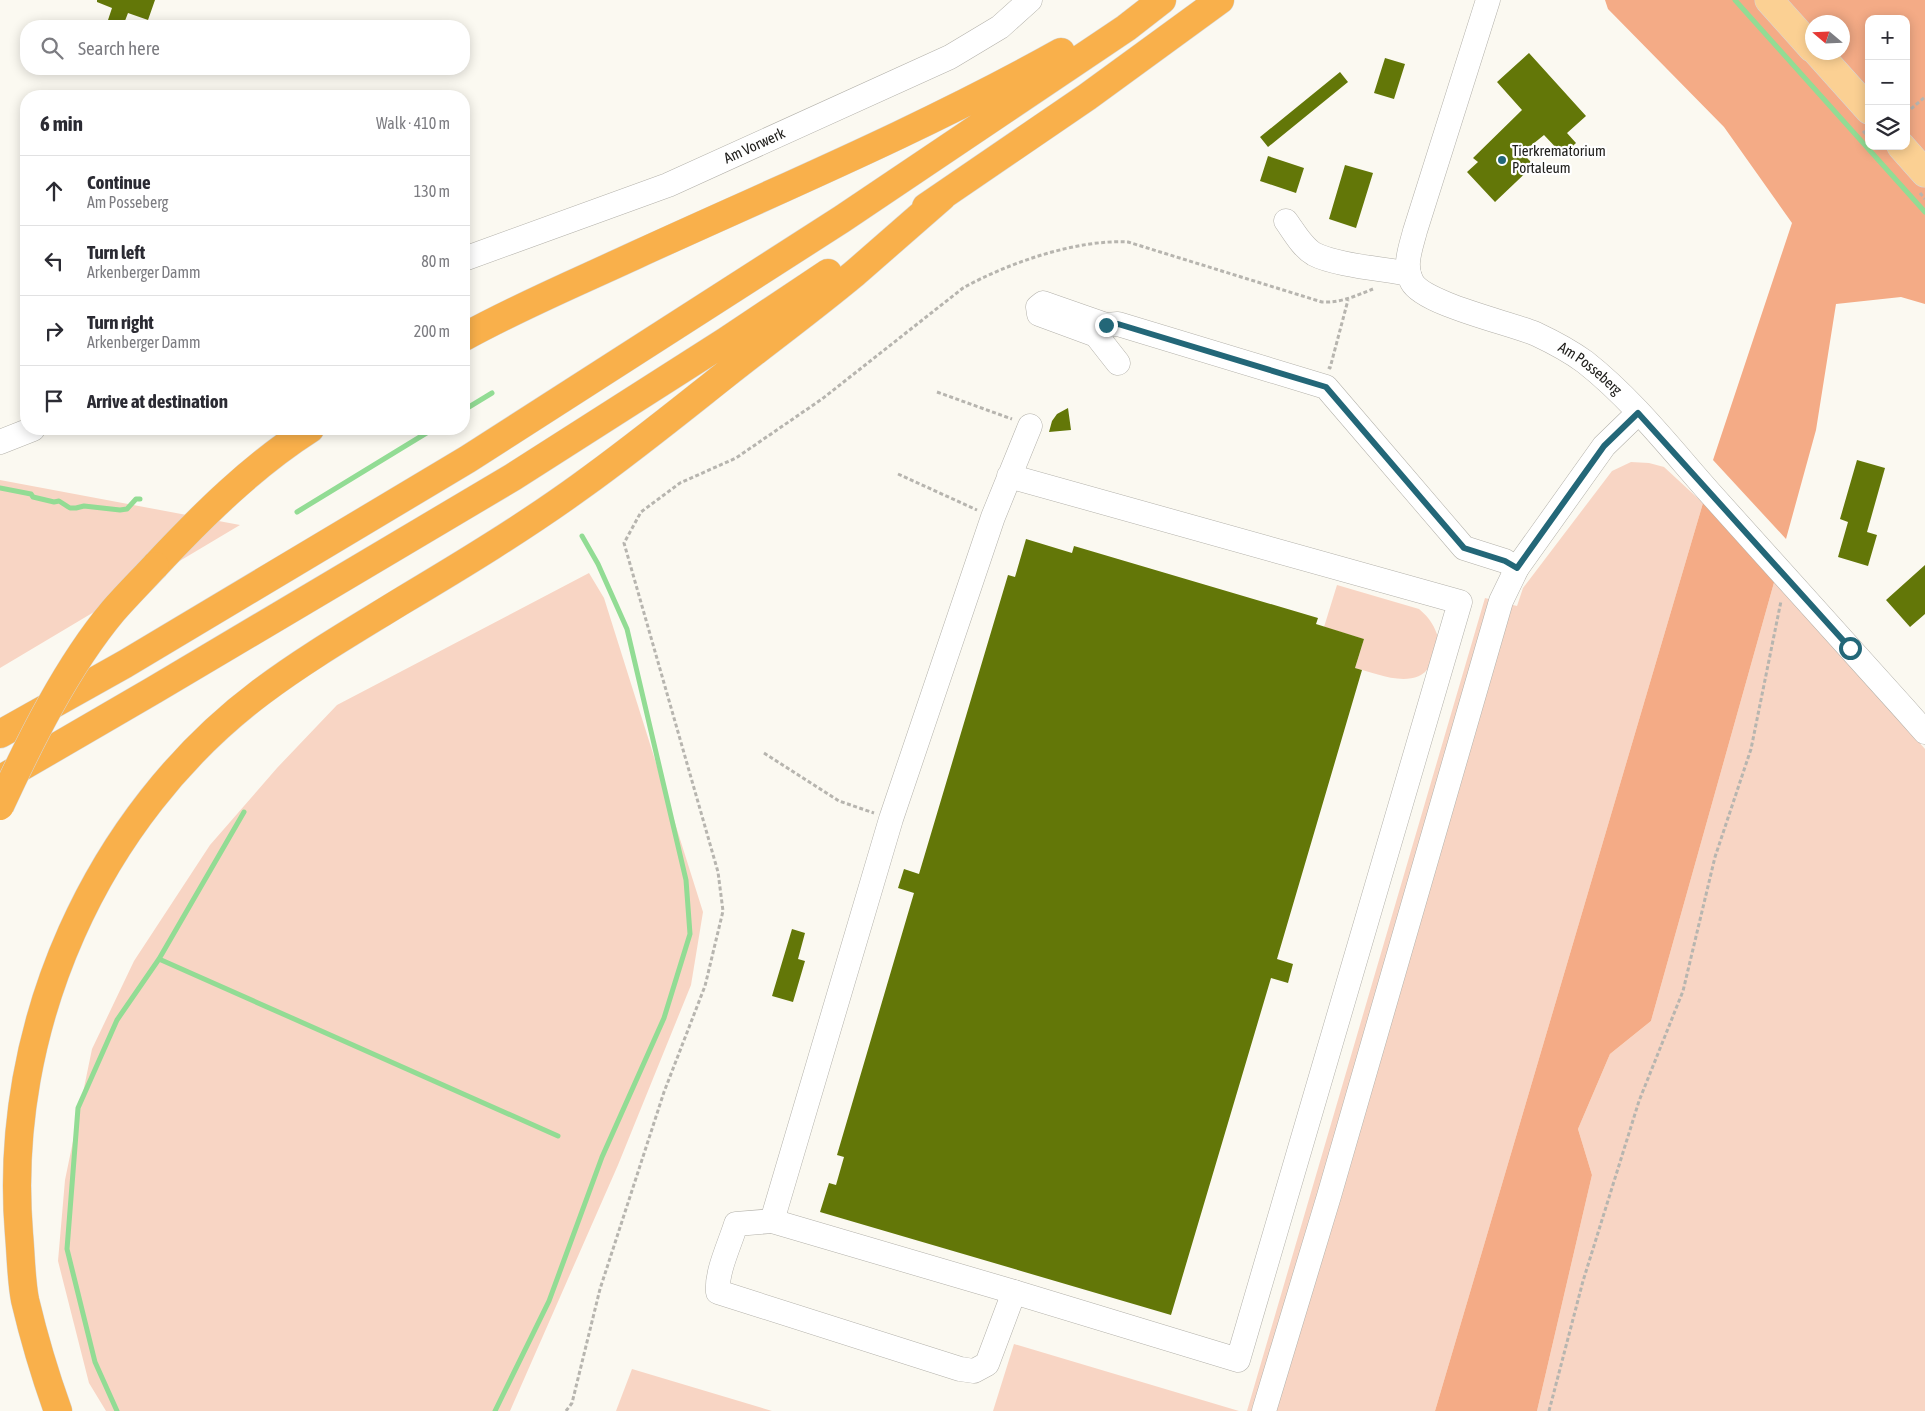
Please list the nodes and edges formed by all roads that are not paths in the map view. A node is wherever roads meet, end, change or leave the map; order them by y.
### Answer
1 (1030, 0) edge
2 (1162, 0) edge
3 (1220, 0) edge
4 (1488, 0) edge
5 (1769, 0) edge
6 (1126, 28) junction
7 (1805, 40) edge
8 (1824, 60) edge
9 (1865, 106) edge
10 (1905, 150) edge
11 (1925, 173) edge
12 (942, 197) junction
13 (1286, 221) dead end
14 (470, 256) edge
15 (1409, 274) junction
16 (470, 334) edge
17 (1118, 363) dead end
18 (1638, 413) junction
19 (1030, 426) road end
20 (20, 434) edge
21 (300, 435) edge
22 (0, 442) edge
23 (1009, 476) junction
24 (1517, 568) junction
25 (1925, 732) edge
26 (0, 734) edge
27 (0, 779) edge
28 (0, 806) edge
29 (772, 1221) junction
30 (1014, 1292) junction
31 (58, 1411) edge
32 (1264, 1411) edge

1 - 14 street, Am Vorwerk
2 - 6 highway
3 - 12 highway
4 - 15 street
5 - 7 main road
6 - 16 highway
6 - 26 highway
8 - 9 main road
10 - 11 main road
12 - 27 highway
12 - 31 highway
13 - 15 street
15 - 18 street, Am Posseberg
17 - 24 street
18 - 24 street
18 - 25 street, Am Posseberg
19 - 23 street
20 - 22 street
21 - 28 highway, bridge
23 - 29 street
23 - 30 street
24 - 32 street
29 - 30 street
29 - 30 street

